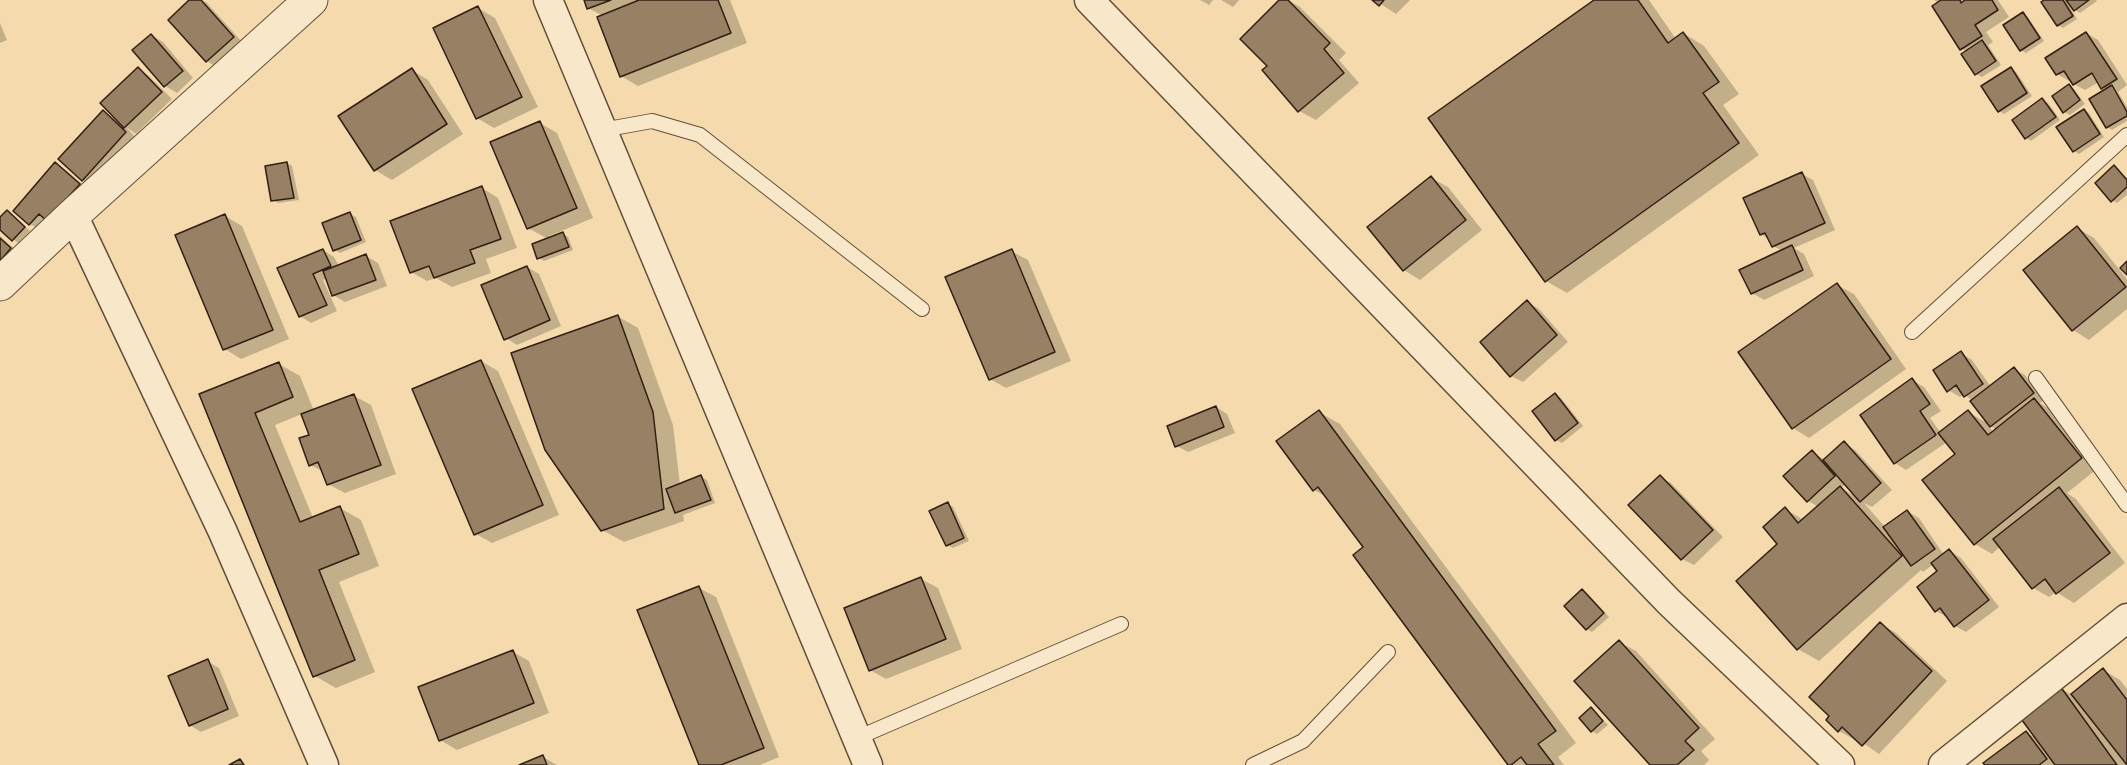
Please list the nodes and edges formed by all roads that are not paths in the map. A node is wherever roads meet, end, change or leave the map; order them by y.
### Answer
1 (548, 0) edge
2 (1089, 0) edge
3 (299, 4) edge
4 (602, 130) junction
5 (2127, 135) edge
6 (73, 215) junction
7 (0, 284) edge
8 (922, 309) dead end
9 (1912, 332) dead end
10 (2036, 378) dead end
11 (2127, 505) edge
12 (2127, 618) edge
13 (1121, 624) dead end
14 (1389, 652) dead end
15 (857, 738) junction
16 (324, 765) edge
17 (868, 765) edge
18 (1253, 765) edge
19 (1840, 765) edge
20 (1944, 765) edge

1 - 4 street
2 - 19 street
3 - 6 street
4 - 8 lane
4 - 15 street
5 - 9 lane
6 - 7 street
6 - 16 street
10 - 11 lane
12 - 20 street
13 - 15 lane
14 - 18 lane
15 - 17 street

